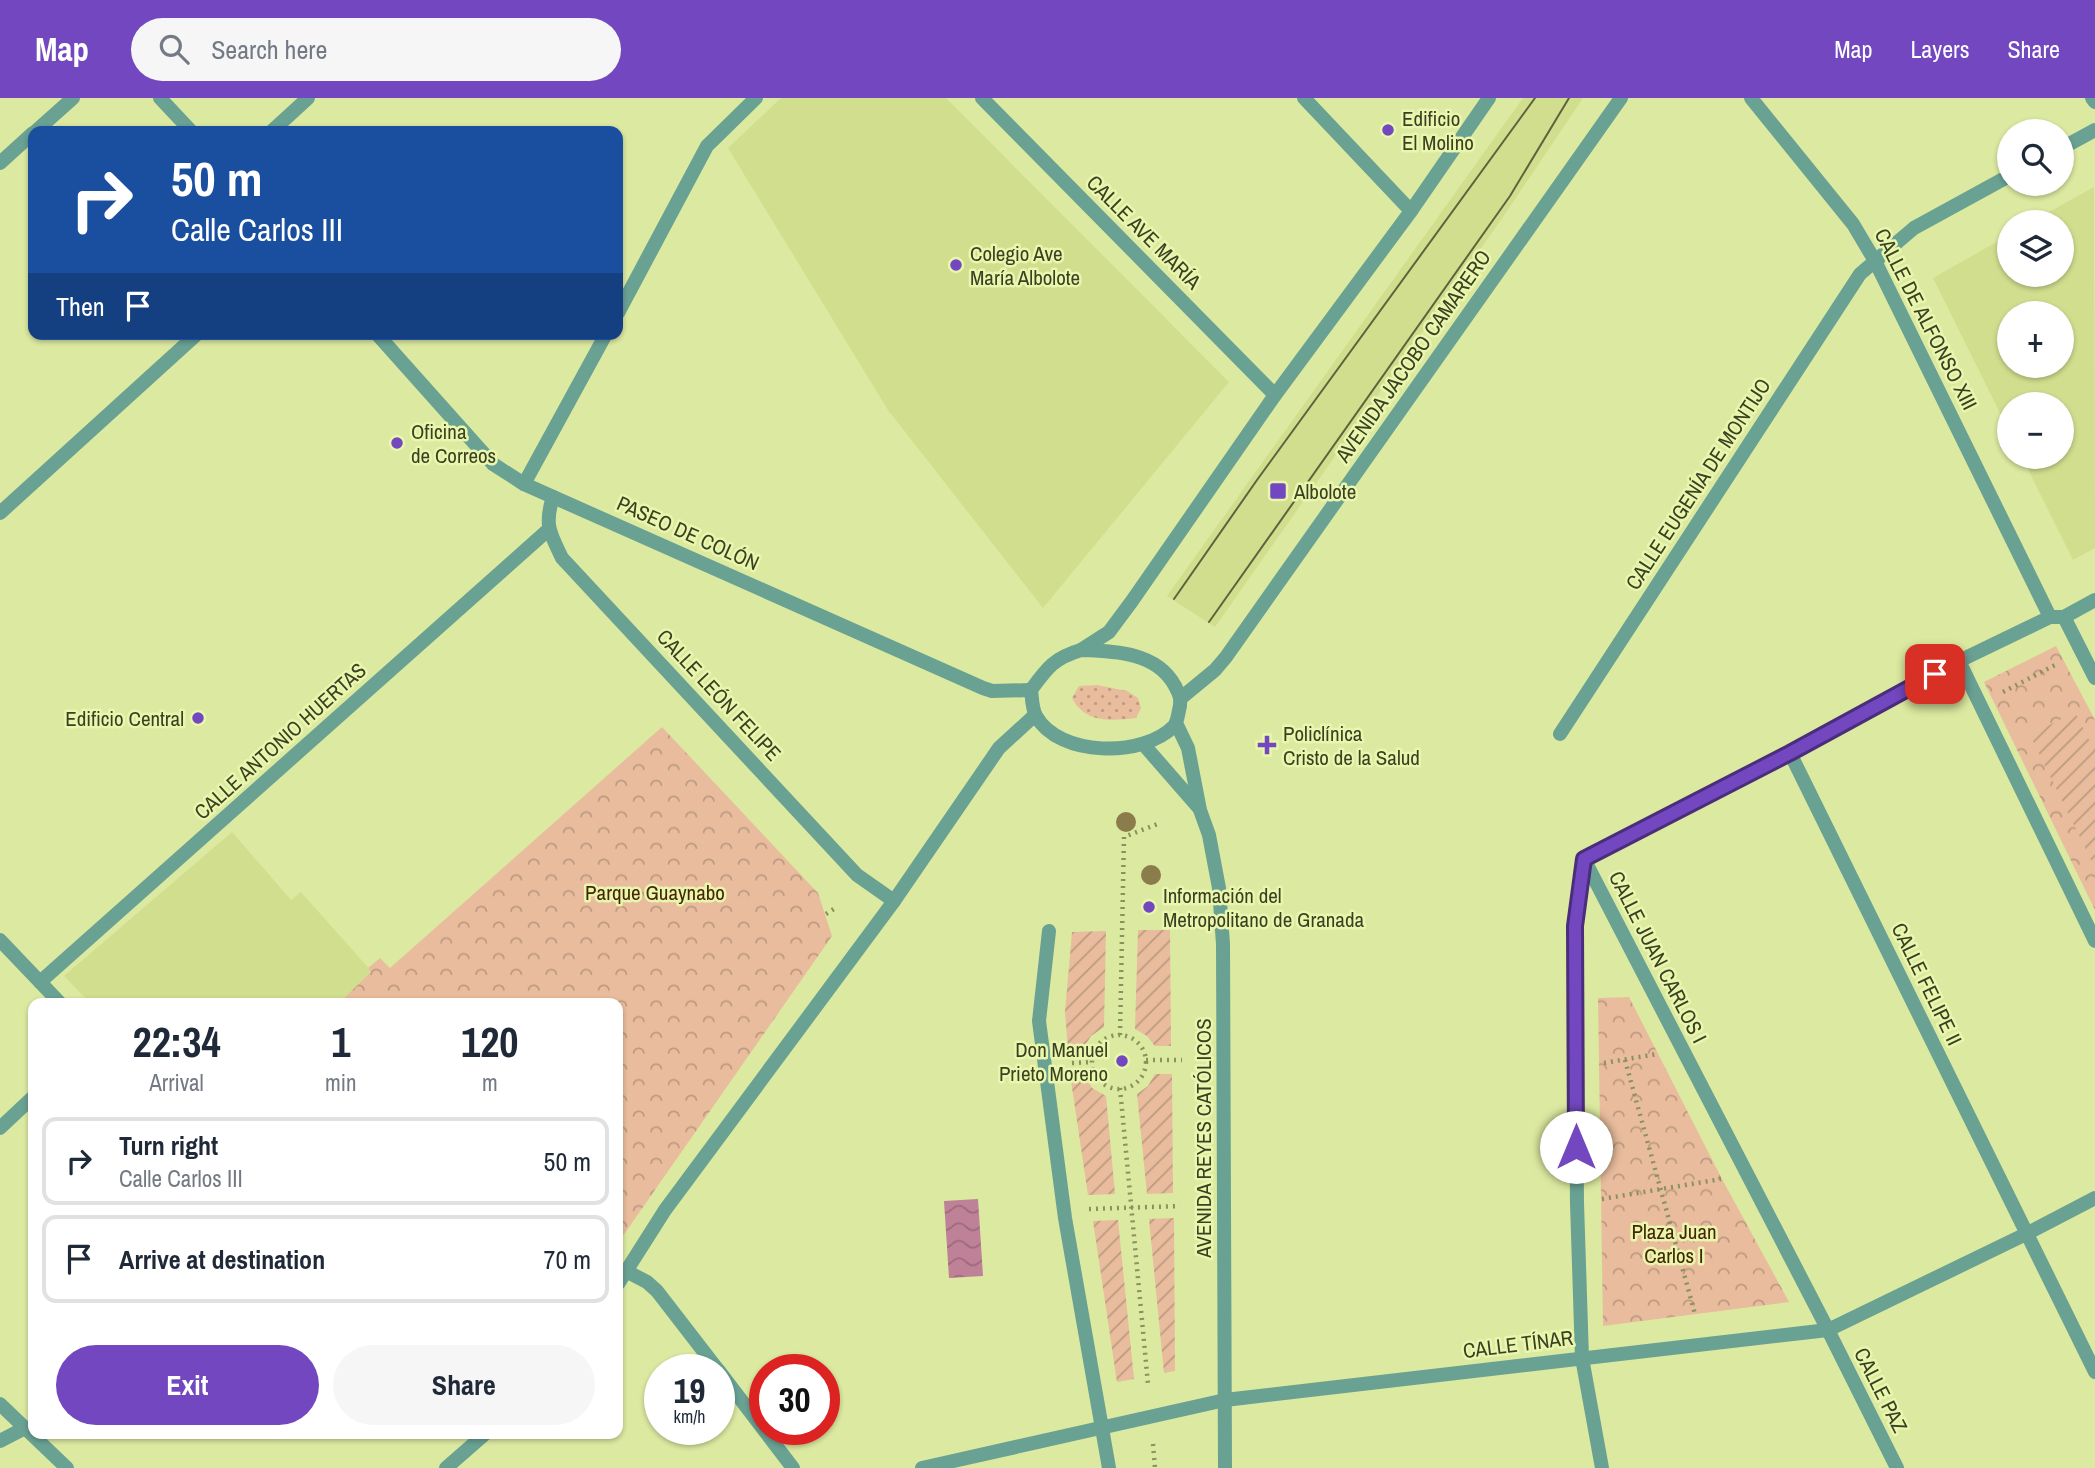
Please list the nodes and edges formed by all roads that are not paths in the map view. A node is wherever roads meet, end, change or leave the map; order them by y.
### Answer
1 (73, 98) edge
2 (160, 98) edge
3 (308, 98) edge
4 (756, 98) edge
5 (982, 98) edge
6 (1304, 98) edge
7 (1489, 98) edge
8 (1620, 98) edge
9 (1751, 98) edge
10 (41, 126) edge
11 (186, 126) edge
12 (277, 126) edge
13 (2095, 130) edge
14 (28, 137) edge
15 (2074, 141) edge
16 (0, 163) edge
17 (1997, 183) edge
18 (1411, 211) junction
19 (1874, 261) junction
20 (623, 304) edge
21 (190, 340) edge
22 (382, 340) edge
23 (604, 340) edge
24 (1275, 395) junction
25 (524, 484) junction
26 (553, 498) junction
27 (0, 513) edge
28 (548, 530) junction
29 (2095, 600) edge
30 (2057, 617) junction
31 (1081, 650) junction
32 (1959, 661) junction
33 (2095, 678) edge
34 (1031, 690) junction
35 (1181, 698) junction
36 (1035, 715) junction
37 (1176, 723) junction
38 (1560, 734) dead end
39 (1144, 745) junction
40 (1790, 753) junction
41 (1200, 810) junction
42 (1584, 859) junction
43 (894, 901) junction
44 (1049, 931) dead end
45 (0, 940) edge
46 (2095, 941) edge
47 (40, 982) junction
48 (55, 998) edge
49 (28, 1102) edge
50 (0, 1128) edge
51 (2095, 1198) edge
52 (2026, 1234) junction
53 (626, 1271) junction
54 (623, 1276) edge
55 (1828, 1330) junction
56 (706, 1354) edge
57 (1582, 1357) junction
58 (2095, 1372) edge
59 (735, 1392) edge
60 (1225, 1400) junction
61 (0, 1404) edge
62 (25, 1428) junction
63 (1104, 1428) junction
64 (28, 1431) edge
65 (36, 1439) edge
66 (475, 1439) edge
67 (0, 1441) edge
68 (66, 1468) edge
69 (446, 1468) edge
70 (793, 1468) edge
71 (922, 1468) edge
72 (1110, 1468) edge
73 (1225, 1468) edge
74 (1602, 1468) edge
75 (1897, 1468) edge

1 - 10 street
2 - 11 street
3 - 12 street
4 - 20 street
5 - 24 street, CALLE AVE MARÍA
6 - 18 street
7 - 18 street
8 - 35 street, AVENIDA JACOBO CAMARERO
9 - 19 street, CALLE DE ALFONSO XIII
13 - 15 street
14 - 16 street
17 - 19 street, CALLE EUGENÍA DE MONTIJO
18 - 24 street
19 - 30 street, CALLE DE ALFONSO XIII
19 - 38 street, CALLE EUGENÍA DE MONTIJO
21 - 27 street
22 - 25 street, PASEO DE COLÓN
23 - 25 street
24 - 31 street
25 - 26 street, PASEO DE COLÓN
26 - 28 street
26 - 34 street, PASEO DE COLÓN
28 - 43 street, CALLE LEÓN FELIPE
28 - 47 street, CALLE ANTONIO HUERTAS
29 - 30 street
30 - 32 street
30 - 33 street, CALLE DE ALFONSO XIII
31 - 34 street
31 - 35 street
32 - 40 street
32 - 46 street
34 - 36 street
35 - 37 street
36 - 39 street
36 - 43 street
37 - 39 street
37 - 41 street, AVENIDA REYES CATÓLICOS
39 - 41 street, AVENIDA REYES CATÓLICOS
40 - 42 street
40 - 52 street, CALLE FELIPE II
41 - 60 street, AVENIDA REYES CATÓLICOS
42 - 55 street, CALLE JUAN CARLOS I
42 - 57 street, CALLE JUAN CARLOS I
43 - 53 street
44 - 63 street
45 - 47 street
47 - 48 street
49 - 50 street
51 - 52 street, CALLE TÍNAR
52 - 55 street, CALLE TÍNAR
52 - 58 street, CALLE FELIPE II
53 - 54 street
53 - 56 street
55 - 57 street, CALLE TÍNAR
55 - 75 street, CALLE PAZ
57 - 60 street, CALLE TÍNAR
57 - 74 street, CALLE JUAN CARLOS I
59 - 70 street
60 - 63 street, CALLE TÍNAR
60 - 73 street, AVENIDA REYES CATÓLICOS
61 - 62 street
62 - 64 street
62 - 67 street
63 - 71 street, CALLE TÍNAR
63 - 72 street
65 - 68 street
66 - 69 street

